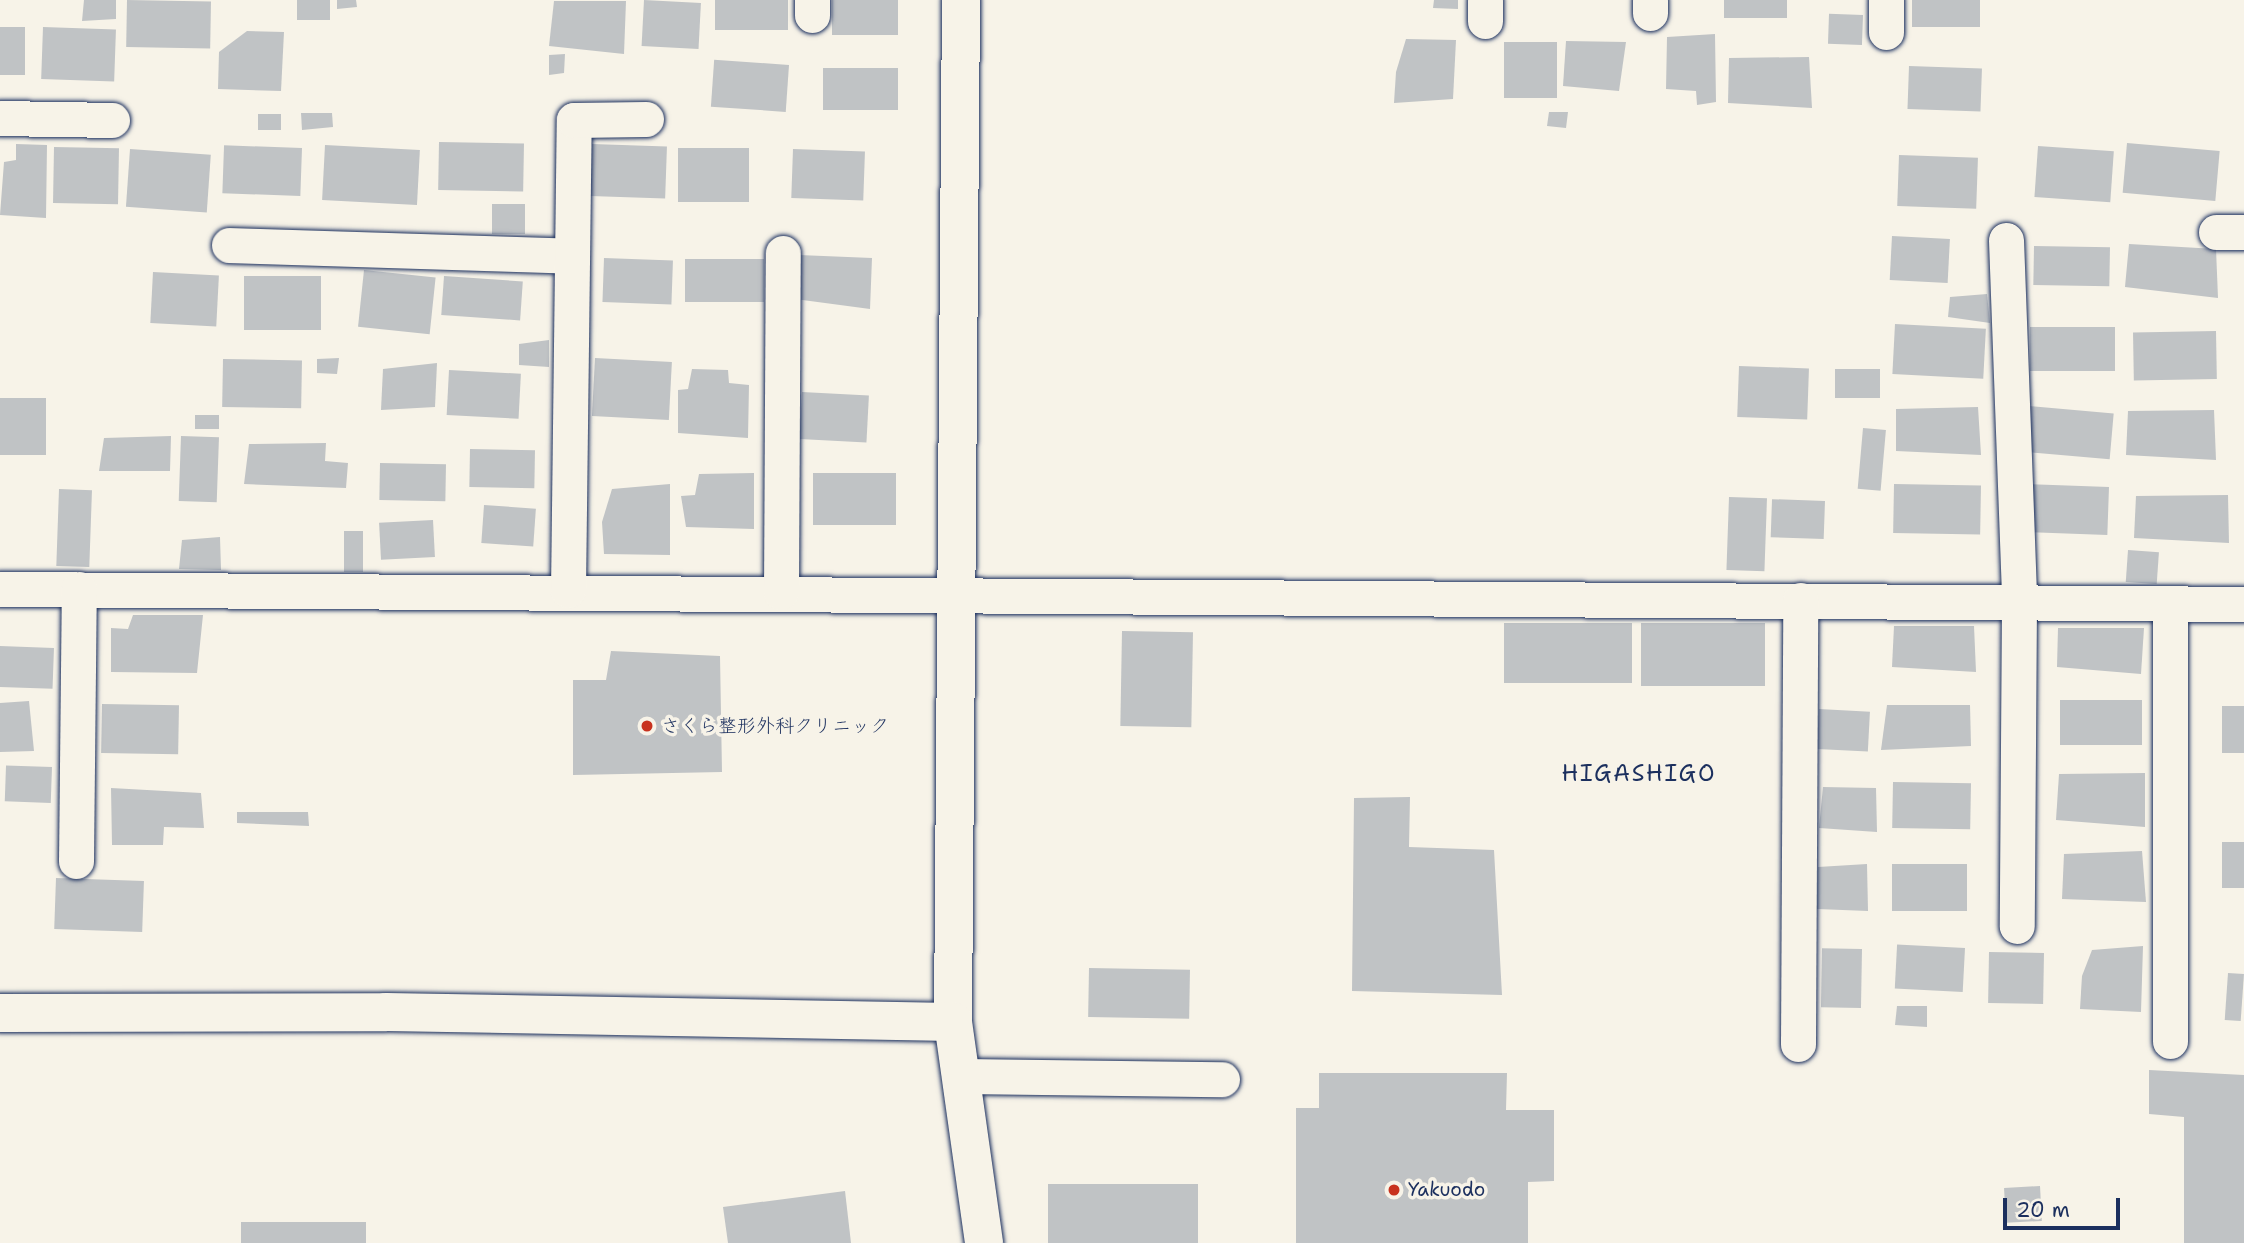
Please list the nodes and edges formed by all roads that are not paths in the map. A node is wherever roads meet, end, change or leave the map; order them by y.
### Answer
1 (961, 0) edge
2 (0, 118) edge
3 (646, 119) dead end
4 (112, 120) dead end
5 (2006, 240) dead end
6 (229, 245) dead end
7 (783, 253) dead end
8 (571, 256) junction
9 (0, 589) edge
10 (79, 589) junction
11 (568, 590) junction
12 (781, 592) junction
13 (953, 594) junction
14 (1800, 600) junction
15 (2019, 602) junction
16 (2170, 603) junction
17 (2244, 604) edge
18 (76, 861) dead end
19 (2017, 926) dead end
20 (0, 1013) edge
21 (953, 1022) junction
22 (2169, 1041) dead end
23 (1798, 1044) dead end
24 (960, 1076) junction
25 (1222, 1079) dead end
26 (984, 1243) edge

1 - 13 street
2 - 4 street
3 - 8 street
5 - 15 street
6 - 8 street
7 - 12 street
8 - 11 street
9 - 10 street
10 - 11 street
10 - 18 street
11 - 12 street
12 - 13 street
13 - 14 street
13 - 21 street
14 - 15 street
14 - 23 street
15 - 16 street
15 - 19 street
16 - 17 street
16 - 22 street
20 - 21 street
21 - 24 street
24 - 25 street
24 - 26 street

